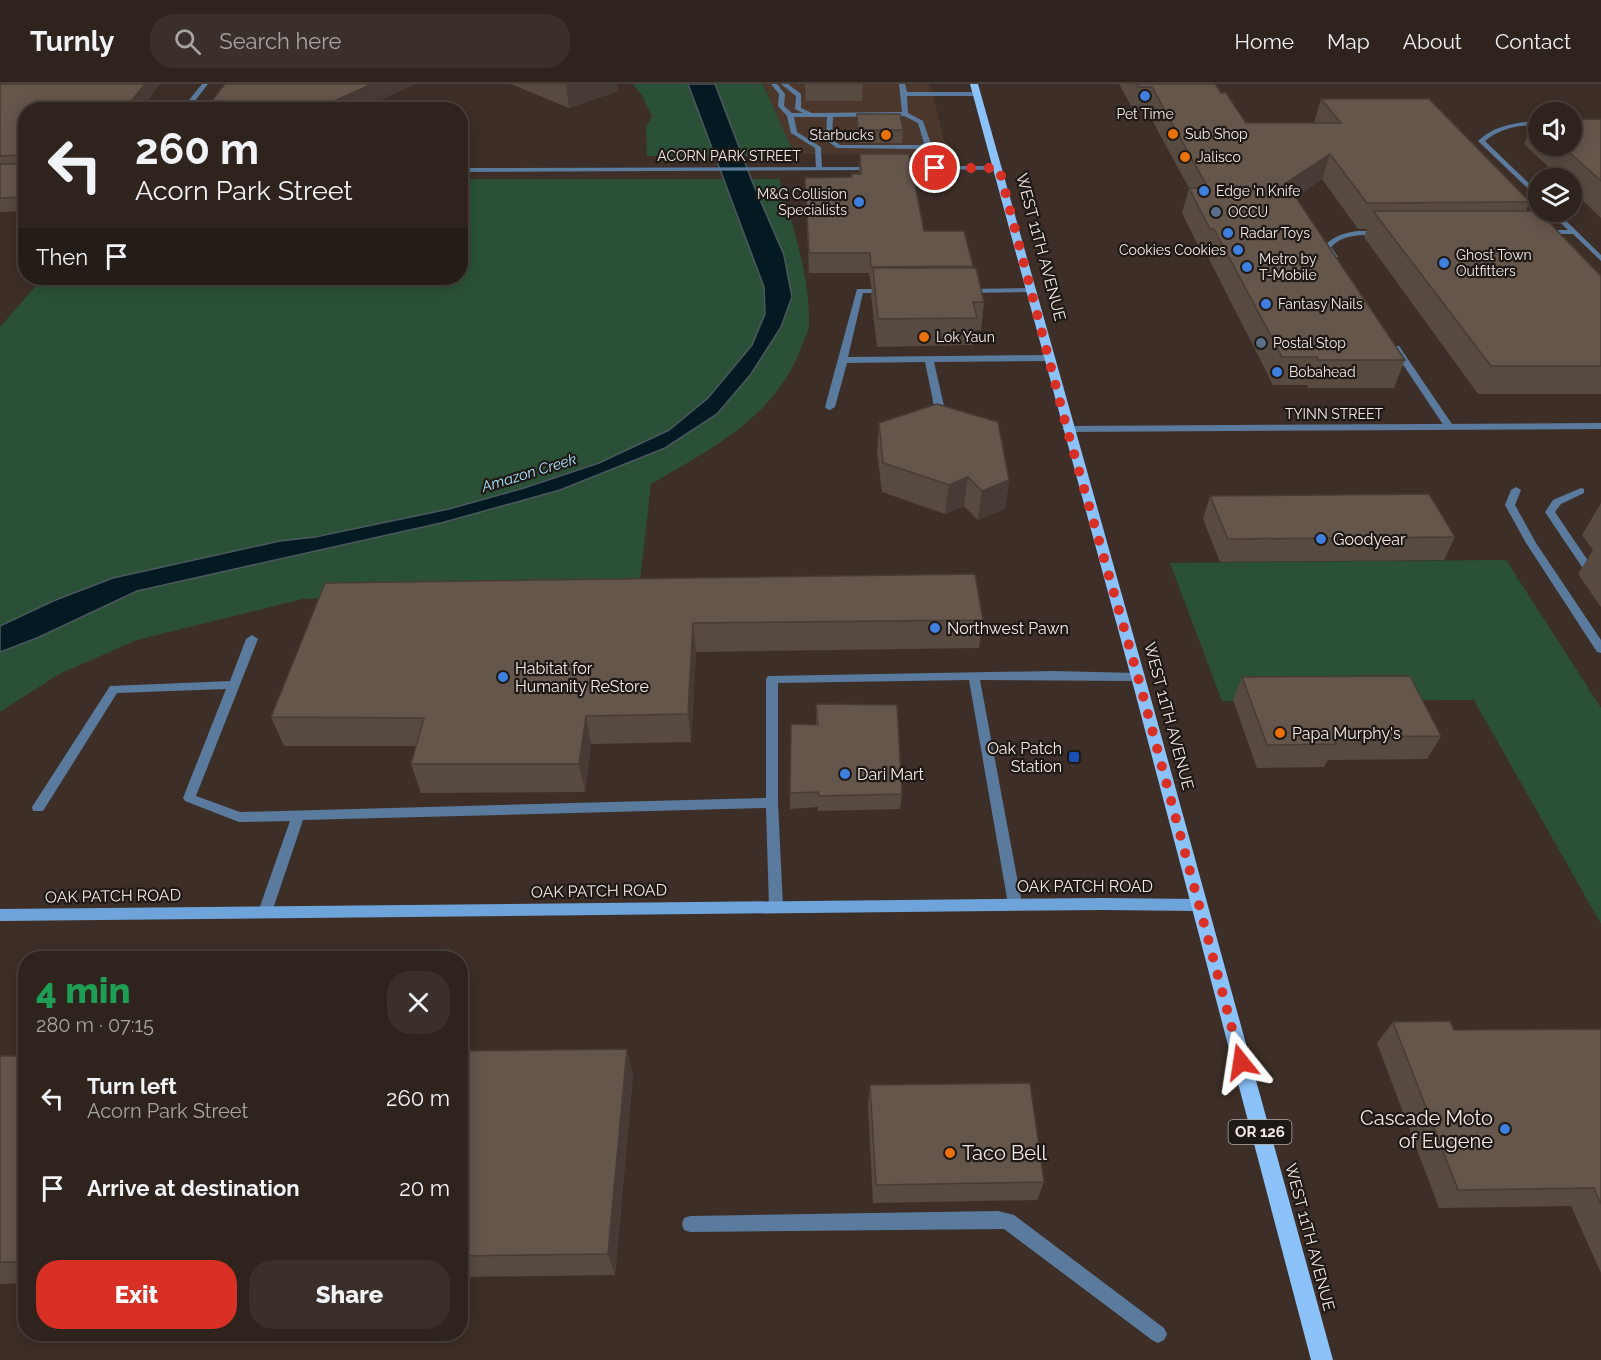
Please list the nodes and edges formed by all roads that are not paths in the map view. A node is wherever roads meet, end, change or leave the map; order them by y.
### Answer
1 (205, 84) edge
2 (774, 84) edge
3 (784, 84) edge
4 (902, 84) edge
5 (974, 84) edge
6 (904, 94) junction
7 (977, 94) junction
8 (190, 102) edge
9 (906, 114) junction
10 (790, 115) junction
11 (813, 115) junction
12 (830, 115) junction
13 (1528, 123) edge
14 (819, 168) junction
15 (999, 168) junction
16 (468, 170) edge
17 (1528, 186) edge
18 (1564, 222) edge
19 (1540, 232) edge
20 (1575, 232) junction
21 (1390, 233) edge
22 (1601, 259) edge
23 (1340, 266) edge
24 (1031, 290) junction
25 (896, 291) edge
26 (955, 291) edge
27 (1391, 341) edge
28 (1049, 358) junction
29 (929, 359) junction
30 (843, 360) junction
31 (939, 406) edge
32 (830, 407) dead end
33 (1601, 426) edge
34 (1449, 427) junction
35 (1067, 429) junction
36 (1516, 490) dead end
37 (1581, 490) dead end
38 (1592, 574) dead end
39 (252, 639) dead end
40 (1601, 649) edge
41 (1138, 677) junction
42 (974, 678) junction
43 (234, 685) junction
44 (772, 803) junction
45 (38, 807) dead end
46 (298, 815) junction
47 (1016, 904) junction
48 (1198, 905) junction
49 (776, 907) junction
50 (265, 912) junction
51 (0, 915) edge
52 (690, 1224) dead end
53 (1158, 1334) dead end
54 (1322, 1360) edge

1 - 8 street
2 - 10 street
3 - 11 street
4 - 6 street
5 - 7 main road, WEST 11TH AVENUE / OR 126
6 - 7 street
6 - 9 street
7 - 15 main road, WEST 11TH AVENUE / OR 126
9 - 12 street
9 - 12 street
10 - 11 street
10 - 14 street
11 - 12 street
13 - 17 street
14 - 15 street, ACORN PARK STREET
14 - 16 street, ACORN PARK STREET
15 - 24 main road, WEST 11TH AVENUE / OR 126
18 - 20 street
19 - 20 street
20 - 22 street
21 - 23 street
24 - 26 street
24 - 28 main road, WEST 11TH AVENUE / OR 126
25 - 30 street
27 - 34 street
28 - 29 street
28 - 35 main road, WEST 11TH AVENUE / OR 126
29 - 30 street
29 - 31 street
30 - 32 street
33 - 34 street, TYINN STREET
34 - 35 street, TYINN STREET
35 - 41 main road, WEST 11TH AVENUE / OR 126
36 - 40 street
37 - 38 street
39 - 43 street
41 - 42 street
41 - 48 main road, WEST 11TH AVENUE / OR 126
42 - 44 street
42 - 47 street
43 - 45 street
43 - 46 street
44 - 46 street
44 - 49 street
46 - 50 street
47 - 48 street, OAK PATCH ROAD
47 - 49 street, OAK PATCH ROAD
48 - 54 main road, WEST 11TH AVENUE / OR 126
49 - 50 street, OAK PATCH ROAD
50 - 51 street, OAK PATCH ROAD
52 - 53 street

